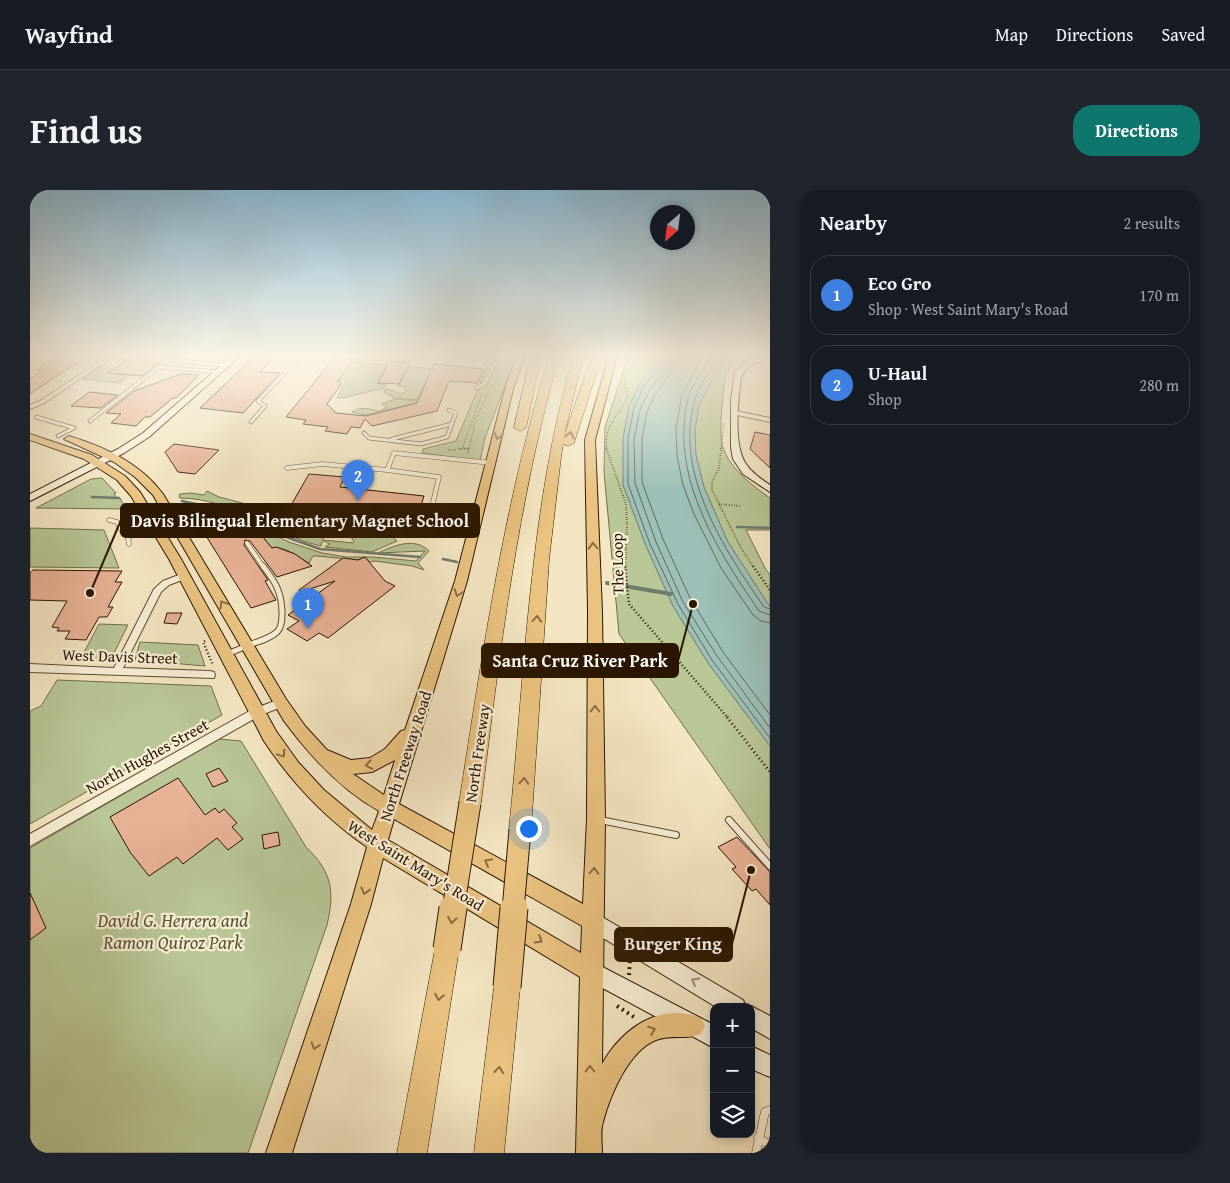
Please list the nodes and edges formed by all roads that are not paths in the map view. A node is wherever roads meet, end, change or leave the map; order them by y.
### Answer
1 (44, 401) edge
2 (115, 401) edge
3 (185, 401) edge
4 (258, 401) edge
5 (506, 401) edge
6 (526, 401) edge
7 (539, 401) edge
8 (565, 401) edge
9 (581, 401) edge
10 (601, 401) edge
11 (735, 401) edge
12 (31, 407) edge
13 (449, 410) dead end
14 (735, 414) junction
15 (36, 417) dead end
16 (770, 420) edge
17 (90, 421) dead end
18 (251, 422) dead end
19 (452, 424) junction
20 (30, 428) edge
21 (364, 434) dead end
22 (58, 436) junction
23 (518, 436) dead end
24 (30, 437) edge
25 (388, 440) junction
26 (112, 456) junction
27 (98, 463) junction
28 (491, 463) junction
29 (512, 463) dead end
30 (287, 468) dead end
31 (387, 470) junction
32 (770, 489) edge
33 (30, 498) edge
34 (431, 511) dead end
35 (109, 520) dead end
36 (177, 525) junction
37 (158, 531) junction
38 (132, 536) junction
39 (246, 543) dead end
40 (129, 544) dead end
41 (505, 561) junction
42 (541, 568) junction
43 (184, 576) junction
44 (248, 646) junction
45 (226, 654) junction
46 (30, 668) edge
47 (117, 671) junction
48 (212, 671) road end
49 (280, 703) junction
50 (258, 712) junction
51 (415, 722) junction
52 (319, 753) junction
53 (389, 808) junction
54 (596, 819) junction
55 (729, 820) dead end
56 (676, 835) dead end
57 (30, 840) edge
58 (377, 844) junction
59 (770, 866) edge
60 (592, 920) junction
61 (591, 972) junction
62 (729, 1003) edge
63 (755, 1019) edge
64 (692, 1026) junction
65 (770, 1028) edge
66 (710, 1035) edge
67 (755, 1059) edge
68 (770, 1066) edge
69 (425, 1085) junction
70 (496, 1097) junction
71 (770, 1110) edge
72 (590, 1126) junction
73 (758, 1138) junction
74 (770, 1145) edge
75 (280, 1153) edge
76 (405, 1153) edge
77 (412, 1153) edge
78 (489, 1153) edge
79 (493, 1153) edge
80 (590, 1153) edge
81 (756, 1153) edge

1 - 12 street
2 - 17 lane
3 - 26 main road
4 - 18 lane
5 -> 28 main road, North Freeway Road
6 - 23 highway
7 - 41 highway, North Freeway
8 - 42 highway
42 -> 9 highway
54 -> 10 main road
11 - 14 main road
13 - 19 lane
14 - 16 street
14 - 32 main road
15 - 22 lane
19 - 25 lane
19 - 25 lane
20 - 22 main road, West Saint Mary's Road
21 - 25 lane
22 - 26 main road, West Saint Mary's Road
24 - 27 main road, West Saint Mary's Road
26 - 27 main road
26 - 36 main road, West Saint Mary's Road
27 - 33 main road
27 - 37 main road, West Saint Mary's Road
28 - 31 lane
28 -> 51 main road, North Freeway Road
29 - 41 highway
30 - 31 lane
31 - 34 lane
35 - 38 lane
36 - 37 lane
44 -> 36 main road, West Saint Mary's Road
37 - 38 lane
37 - 43 main road, West Saint Mary's Road
38 - 40 lane
39 - 44 lane
41 -> 69 highway, North Freeway, bridge
70 -> 42 highway, bridge
43 - 45 main road, West Saint Mary's Road
43 - 47 street
44 - 45 lane
44 - 49 main road, West Saint Mary's Road
45 - 50 main road, West Saint Mary's Road
46 - 47 street, West Davis Street
47 - 48 street, West Davis Street
49 - 50 street, North Hughes Street
49 - 52 main road, West Saint Mary's Road
50 - 57 street, North Hughes Street
50 -> 58 main road, West Saint Mary's Road
51 -> 52 main road
51 - 53 main road, North Freeway Road
52 - 53 main road, West Saint Mary's Road
53 - 58 main road, North Freeway Road
60 -> 53 main road, West Saint Mary's Road
54 - 56 lane
60 -> 54 main road
55 - 59 lane
58 -> 61 main road, West Saint Mary's Road
58 -> 75 main road, North Freeway Road
60 - 61 main road
62 -> 60 main road, West Saint Mary's Road
61 - 64 main road, West Saint Mary's Road
72 -> 61 main road
63 - 65 main road
64 - 66 main road, West Saint Mary's Road
72 -> 64 main road
67 - 68 main road
69 - 76 highway
69 - 77 highway, North Freeway
70 - 78 highway
70 - 79 highway
71 - 73 lane
72 - 80 main road
73 - 74 lane
73 - 81 lane

